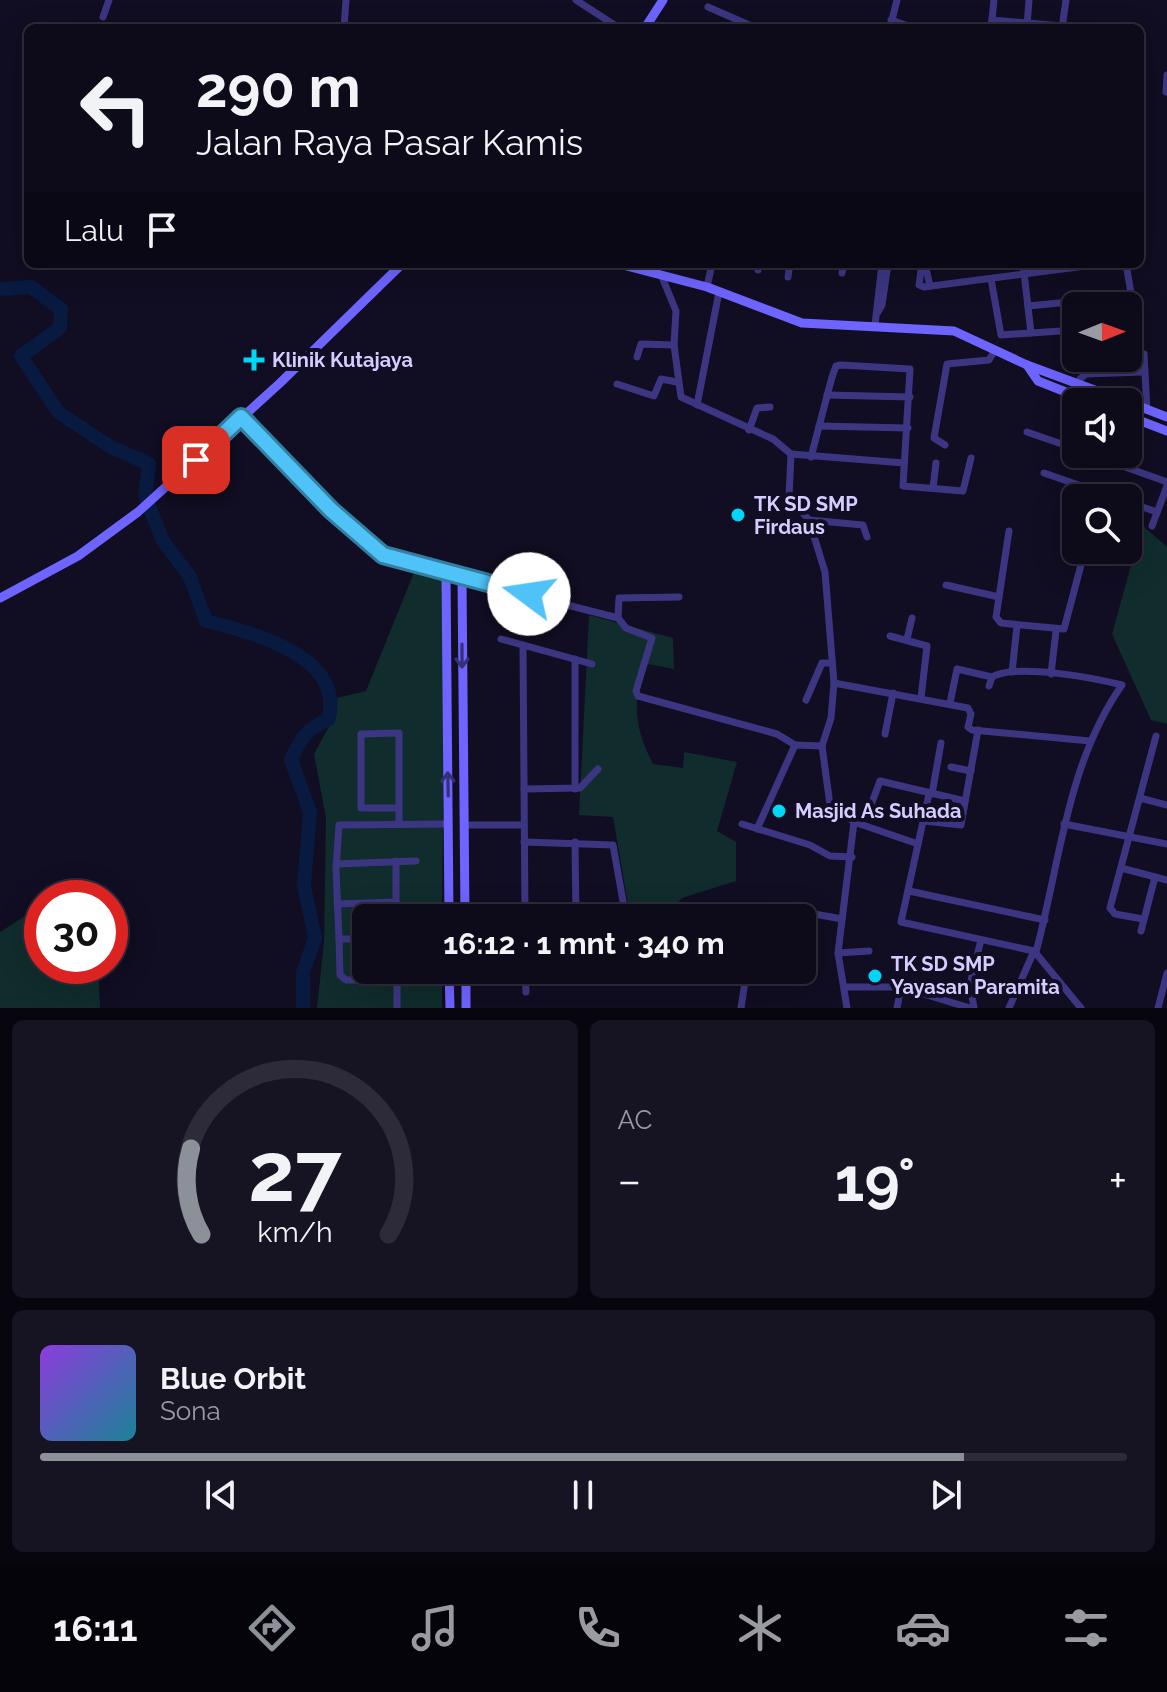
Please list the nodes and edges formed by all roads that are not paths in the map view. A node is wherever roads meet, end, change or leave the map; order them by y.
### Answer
1 (109, 0) edge
2 (346, 0) edge
3 (576, 0) edge
4 (663, 0) edge
5 (897, 0) edge
6 (994, 0) edge
7 (1029, 0) edge
8 (1066, 0) edge
9 (708, 7) dead end
10 (103, 17) dead end
11 (344, 24) edge
12 (613, 24) edge
13 (648, 24) edge
14 (747, 24) edge
15 (890, 24) edge
16 (992, 24) edge
17 (1027, 24) edge
18 (1062, 24) edge
19 (1167, 75) edge
20 (1166, 92) edge
21 (398, 268) edge
22 (642, 268) edge
23 (711, 268) edge
24 (789, 268) edge
25 (882, 268) edge
26 (887, 268) edge
27 (925, 268) edge
28 (1023, 268) edge
29 (1070, 268) edge
30 (1127, 268) edge
31 (1024, 274) junction
32 (662, 277) junction
33 (788, 277) dead end
34 (991, 279) junction
35 (707, 287) junction
36 (719, 292) junction
37 (1130, 292) edge
38 (1062, 303) edge
39 (1028, 306) junction
40 (876, 314) junction
41 (875, 325) junction
42 (1062, 331) edge
43 (1031, 333) junction
44 (674, 345) junction
45 (995, 350) junction
46 (1144, 354) dead end
47 (637, 357) dead end
48 (1027, 365) junction
49 (1143, 372) junction
50 (677, 382) junction
51 (1078, 382) junction
52 (617, 384) dead end
53 (1076, 388) edge
54 (1094, 388) edge
55 (1062, 391) edge
56 (827, 395) junction
57 (910, 397) junction
58 (697, 405) junction
59 (770, 407) dead end
60 (1144, 409) joint
61 (241, 417) junction
62 (1167, 417) edge
63 (1142, 421) edge
64 (819, 426) junction
65 (908, 428) junction
66 (749, 430) junction
67 (1167, 431) edge
68 (1027, 432) dead end
69 (1062, 444) edge
70 (945, 445) dead end
71 (791, 454) junction
72 (811, 457) junction
73 (971, 458) dead end
74 (904, 463) junction
75 (936, 463) dead end
76 (1125, 468) edge
77 (1044, 473) dead end
78 (1072, 484) edge
79 (1167, 484) edge
80 (933, 488) junction
81 (1142, 507) edge
82 (1157, 512) junction
83 (809, 520) junction
84 (1152, 526) dead end
85 (1009, 531) dead end
86 (867, 537) dead end
87 (1081, 564) edge
88 (446, 574) junction
89 (462, 578) junction
90 (946, 585) dead end
91 (679, 597) dead end
92 (999, 597) junction
93 (0, 598) edge
94 (618, 618) junction
95 (912, 618) dead end
96 (1017, 626) junction
97 (1056, 631) junction
98 (890, 636) dead end
99 (501, 639) dead end
100 (907, 639) junction
101 (523, 645) junction
102 (575, 659) junction
103 (832, 663) junction
104 (592, 664) dead end
105 (1012, 672) junction
106 (1051, 674) junction
107 (992, 677) junction
108 (834, 683) junction
109 (989, 686) dead end
110 (893, 693) junction
111 (921, 698) junction
112 (806, 700) dead end
113 (950, 703) junction
114 (978, 730) junction
115 (885, 734) dead end
116 (1156, 736) dead end
117 (1090, 741) junction
118 (941, 743) dead end
119 (795, 745) junction
120 (822, 746) junction
121 (951, 767) dead end
122 (598, 769) dead end
123 (971, 771) junction
124 (524, 789) junction
125 (575, 789) junction
126 (930, 794) junction
127 (1140, 798) junction
128 (965, 801) junction
129 (871, 805) dead end
130 (1167, 805) edge
131 (399, 808) junction
132 (448, 809) junction
133 (464, 809) junction
134 (924, 821) junction
135 (854, 822) junction
136 (399, 824) junction
137 (448, 824) junction
138 (742, 824) dead end
139 (1064, 824) junction
140 (465, 825) junction
141 (524, 825) junction
142 (757, 829) junction
143 (1130, 834) junction
144 (524, 842) junction
145 (575, 842) junction
146 (918, 844) junction
147 (1167, 844) edge
148 (852, 857) junction
149 (396, 861) junction
150 (416, 861) dead end
151 (336, 864) junction
152 (1121, 868) junction
153 (1155, 877) junction
154 (1167, 880) edge
155 (909, 891) junction
156 (396, 902) joint
157 (337, 904) junction
158 (449, 904) edge
159 (465, 904) edge
160 (525, 904) edge
161 (576, 904) edge
162 (623, 904) edge
163 (816, 914) edge
164 (842, 919) junction
165 (1143, 919) junction
166 (1045, 920) junction
167 (1141, 931) dead end
168 (339, 939) junction
169 (352, 939) edge
170 (981, 940) junction
171 (869, 951) dead end
172 (1035, 952) junction
173 (838, 953) junction
174 (1167, 973) edge
175 (352, 978) edge
176 (397, 984) edge
177 (449, 984) edge
178 (466, 984) edge
179 (526, 984) edge
180 (745, 984) edge
181 (844, 987) junction
182 (901, 987) junction
183 (1165, 991) edge
184 (526, 992) dead end
185 (1078, 1007) edge
186 (397, 1008) edge
187 (450, 1008) edge
188 (466, 1008) edge
189 (741, 1008) edge
190 (847, 1008) edge
191 (897, 1008) edge
192 (972, 1008) edge
193 (1009, 1008) edge
194 (1158, 1008) edge

1 - 10 street
2 - 11 street
3 - 12 street
4 - 13 main road
5 - 15 street
6 - 16 street
7 - 17 street
8 - 18 street
9 - 14 street
19 - 20 street
21 - 61 main road
22 - 32 main road
23 - 35 street
24 - 33 street
25 - 40 street
26 - 40 street
27 - 34 street
28 - 31 street
29 - 31 street
30 - 37 street
31 - 34 street
31 - 39 street
32 - 35 main road
32 - 44 street
34 - 43 street
35 - 36 main road
36 - 41 main road
36 - 58 street
38 - 39 street
39 - 43 street
40 - 41 street
41 - 45 main road
42 - 43 street
44 - 47 street
44 - 50 street
45 - 48 main road
45 - 70 street
46 - 49 street
48 - 51 main road
48 - 55 main road
49 - 51 street
49 - 60 street
50 - 52 street
50 - 58 street
51 - 53 street
51 - 54 main road
56 - 57 street
56 - 57 street
56 - 64 street
57 - 65 street
58 - 66 street
59 - 66 street
60 - 62 main road
61 - 88 main road
61 - 93 main road
63 - 67 main road
64 - 65 street
64 - 72 street
65 - 74 street
66 - 71 street
68 - 69 street
71 - 72 street
71 - 83 street
72 - 74 street
73 - 80 street
74 - 80 street
75 - 80 street
76 - 79 street
77 - 78 street
79 - 82 street
81 - 82 street
82 - 84 street
83 - 86 street
83 - 103 street
85 - 92 street
87 - 97 street
88 - 89 main road
132 -> 88 main road
89 - 94 street
89 -> 133 main road
90 - 92 street
91 - 94 street
92 - 96 street
94 - 119 street
95 - 100 street
96 - 97 street
96 - 105 street
97 - 106 street
98 - 100 street
99 - 101 street
100 - 111 street
101 - 102 street
101 - 124 street
102 - 104 street
102 - 125 street
103 - 108 street
103 - 112 street
105 - 106 street
105 - 107 street
106 - 117 street
107 - 109 street
107 - 113 street
108 - 110 street
108 - 120 street
110 - 111 street
110 - 115 street
111 - 113 street
113 - 114 street
114 - 117 street
114 - 123 street
116 - 127 street
117 - 139 street
118 - 126 street
119 - 120 street
119 - 142 street
120 - 135 street
121 - 123 street
122 - 125 street
123 - 128 street
124 - 125 street
124 - 141 street
126 - 128 street
126 - 129 street
126 - 134 street
127 - 130 street
127 - 143 street
128 - 134 street
131 - 131 street
131 - 136 street
132 - 133 main road
132 - 137 main road
133 - 140 main road
134 - 146 street
135 - 146 street
135 - 148 street
136 - 137 street
136 - 151 street
137 - 158 main road
138 - 142 street
139 - 143 street
139 - 166 street
140 - 141 street
140 - 159 main road
141 - 144 street
142 - 148 street
143 - 147 street
143 - 152 street
144 - 145 street
144 - 160 street
145 - 161 street
145 - 162 street
146 - 155 street
148 - 164 street
149 - 150 street
149 - 151 street
149 - 156 street
151 - 157 street
152 - 153 street
152 - 165 street
153 - 154 street
153 - 165 street
155 - 166 street
155 - 170 street
156 - 157 street
157 - 168 street
163 - 164 street
164 - 173 street
165 - 167 street
166 - 172 street
168 - 169 street
168 - 175 street
170 - 172 street
170 - 192 street
171 - 173 street
172 - 185 street
172 - 193 street
173 - 181 street
174 - 183 street
176 - 186 street
177 - 187 main road
178 - 188 main road
179 - 184 street
180 - 189 street
181 - 182 street
181 - 190 street
182 - 191 street
182 - 192 street
183 - 194 street

